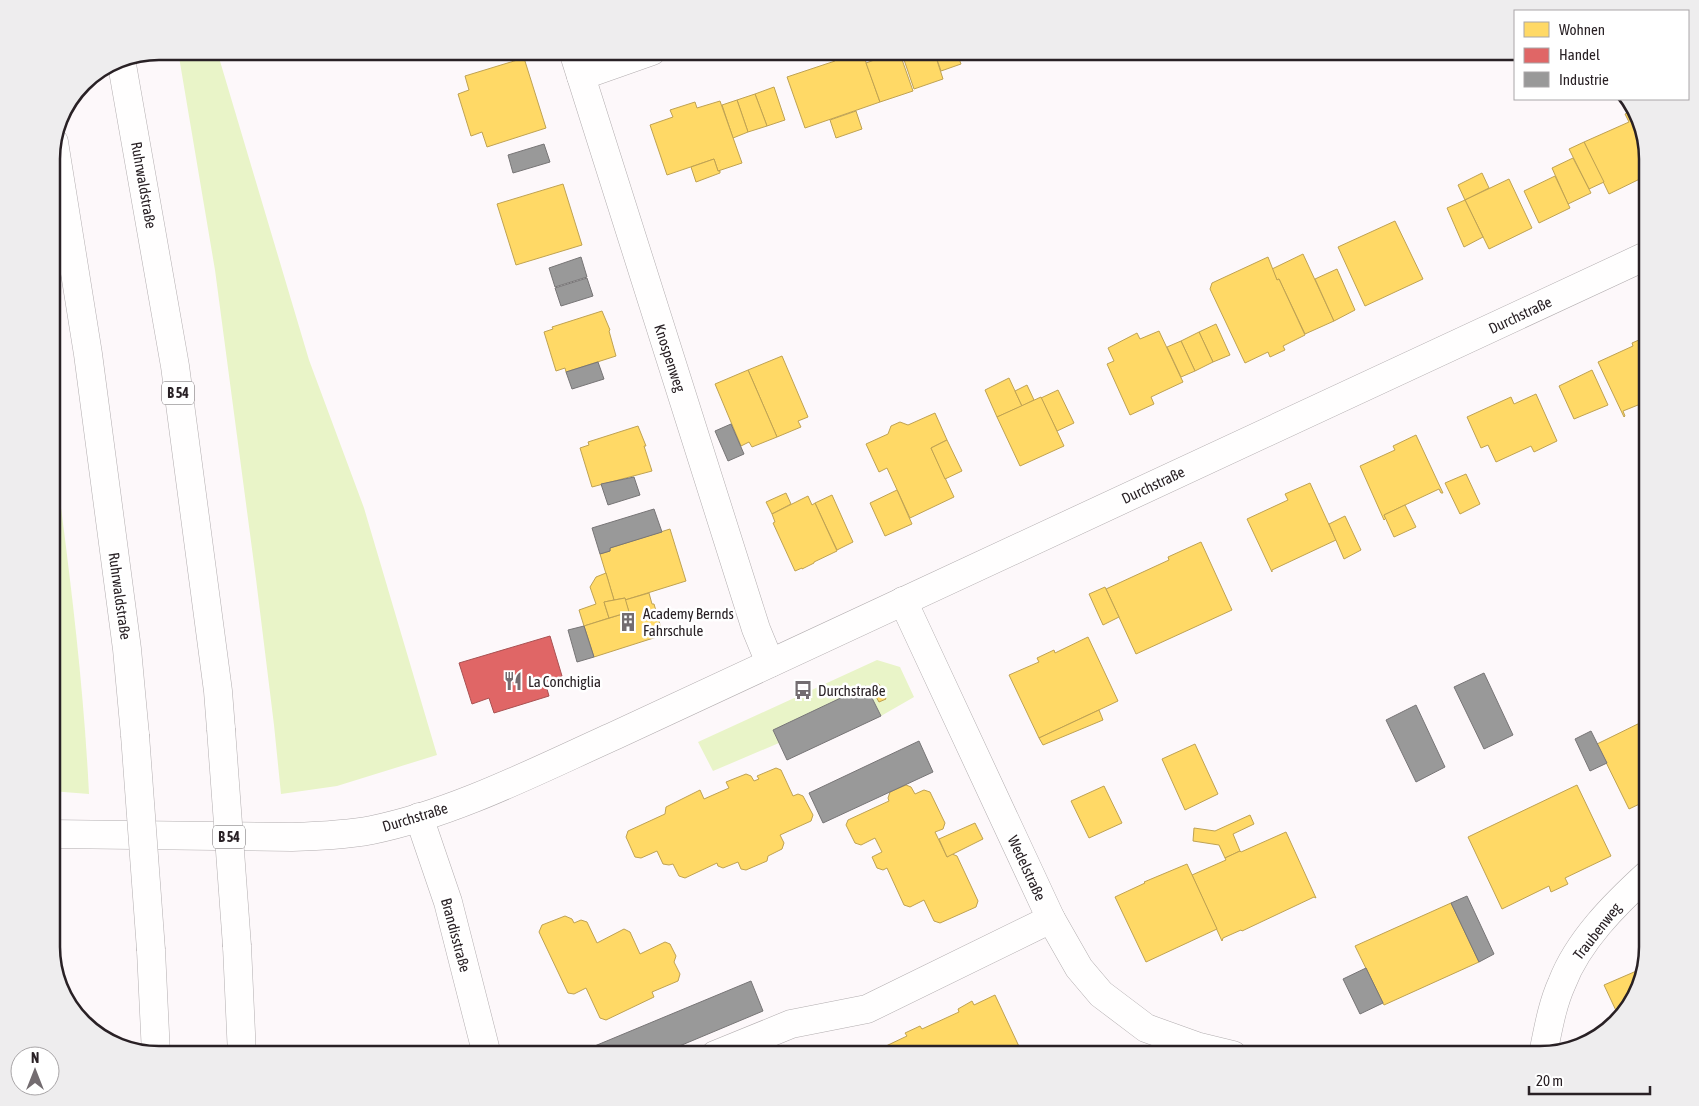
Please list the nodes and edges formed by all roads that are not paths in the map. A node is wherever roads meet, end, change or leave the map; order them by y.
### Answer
1 (600, 60) edge
2 (577, 64) edge
3 (122, 67) edge
4 (60, 179) edge
5 (1639, 259) edge
6 (903, 601) junction
7 (770, 663) junction
8 (419, 817) junction
9 (60, 834) edge
10 (1639, 882) edge
11 (1051, 919) junction
12 (156, 1046) edge
13 (242, 1046) edge
14 (485, 1046) edge
15 (737, 1046) edge
16 (1196, 1046) edge
17 (1545, 1046) edge

1 - 2 main road
2 - 7 main road, Knospenweg
3 - 13 main road, Ruhrwaldstraße / B 54, bridge
4 - 12 main road, Ruhrwaldstraße, bridge
5 - 6 main road, Durchstraße
6 - 7 main road, Durchstraße
6 - 11 main road, Wedelstraße
7 - 8 main road, Durchstraße
8 - 9 main road, Durchstraße
8 - 14 main road, Brandisstraße
10 - 17 main road, Traubenweg
11 - 15 main road
11 - 16 main road, Wedelstraße

